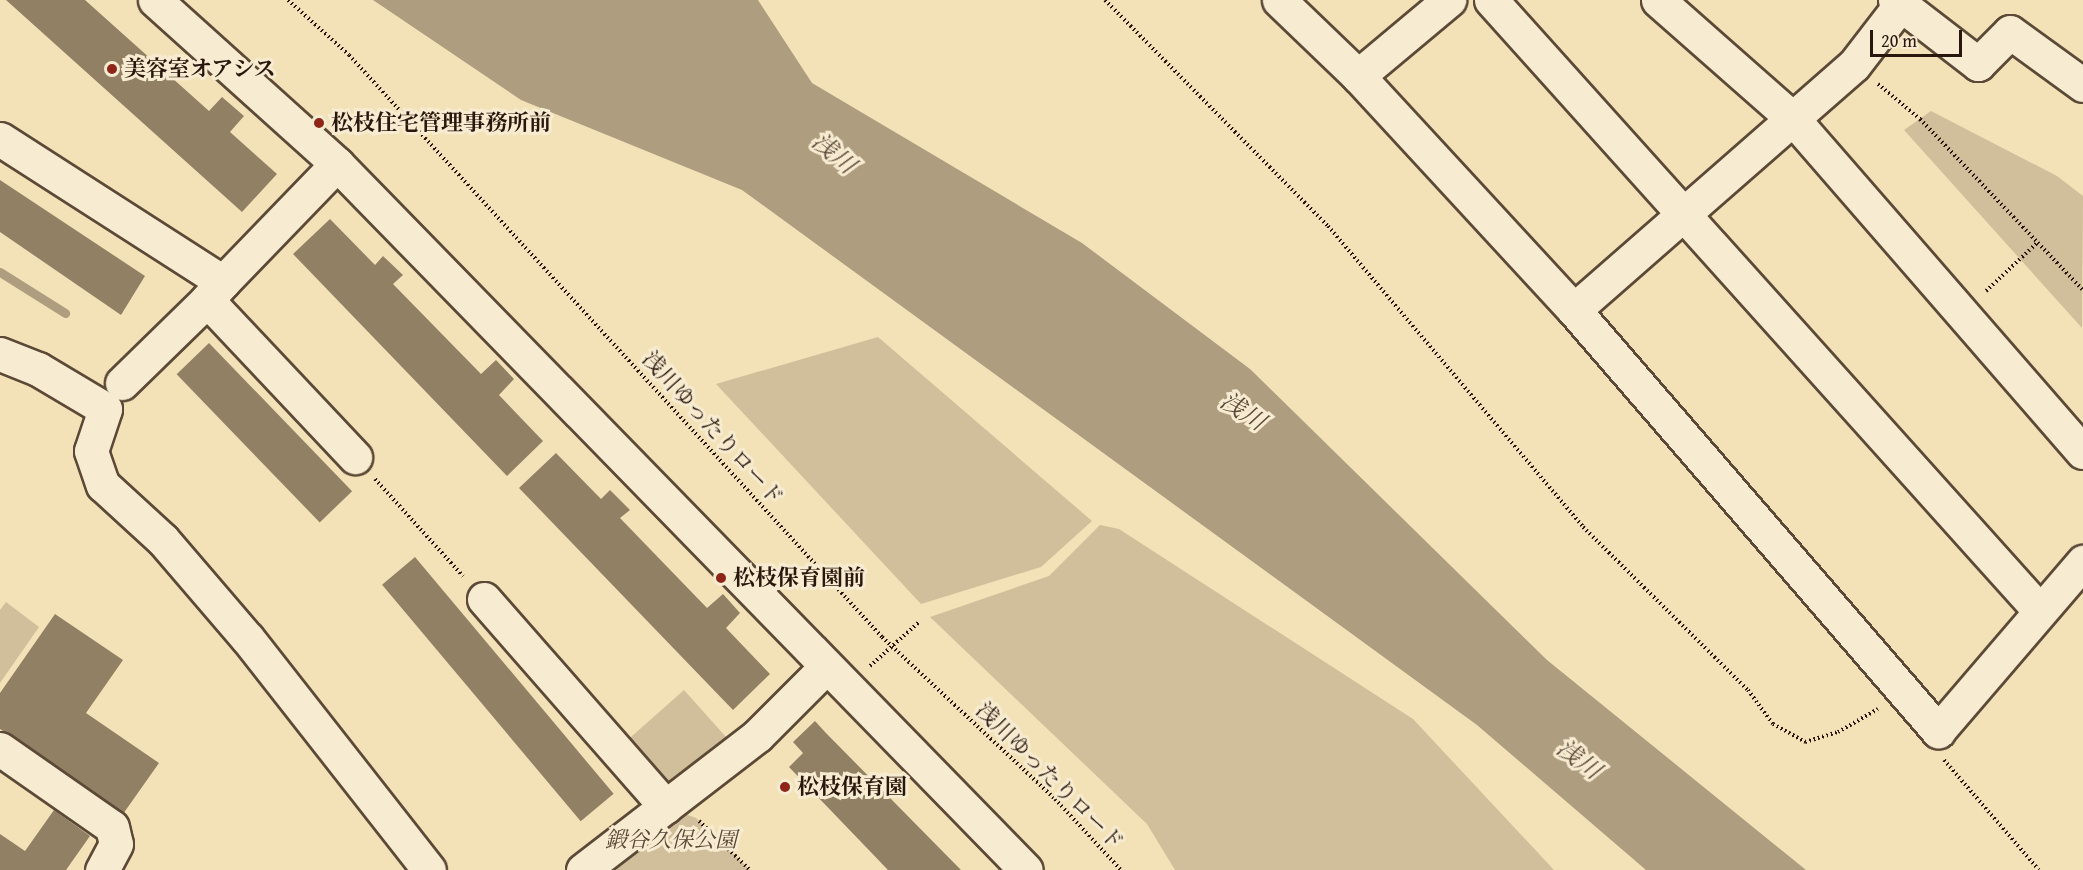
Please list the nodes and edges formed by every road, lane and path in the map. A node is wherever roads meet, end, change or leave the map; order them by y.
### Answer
1 (155, 0) edge
2 (288, 0) edge
3 (1105, 0) edge
4 (1279, 0) edge
5 (1449, 0) edge
6 (1491, 0) edge
7 (1658, 0) edge
8 (1900, 2) edge
9 (1854, 65) junction
10 (1358, 76) junction
11 (2083, 86) edge
12 (1794, 120) junction
13 (0, 139) edge
14 (338, 164) junction
15 (1686, 214) junction
16 (2038, 242) junction
17 (2083, 290) edge
18 (215, 291) junction
19 (1574, 310) junction
20 (1962, 314) junction
21 (0, 354) edge
22 (122, 383) dead end
23 (2083, 452) edge
24 (355, 457) joint
25 (2083, 562) edge
26 (484, 599) joint
27 (2040, 611) junction
28 (919, 622) dead end
29 (892, 646) junction
30 (826, 667) junction
31 (866, 669) dead end
32 (1908, 693) junction
33 (1938, 731) junction
34 (0, 749) edge
35 (666, 807) junction
36 (102, 870) edge
37 (429, 870) edge
38 (583, 870) edge
39 (750, 870) edge
40 (1026, 870) edge
41 (1121, 870) edge
42 (2039, 870) edge

1 - 14 street
2 - 29 path, 浅川ゆったりロード
3 - 32 path
4 - 10 street
5 - 10 street
6 - 15 street
7 - 12 street
8 - 9 street
8 - 11 street
9 - 12 street
9 - 16 path
10 - 19 street
12 - 15 street
12 - 20 street
13 - 18 street
14 - 18 street
14 - 30 street
15 - 19 street
15 - 27 street
16 - 17 path
16 - 20 path
18 - 22 street
18 - 24 street
19 - 32 street
20 - 23 street
21 - 37 street
24 - 26 path
25 - 27 street
26 - 35 street
27 - 33 street
28 - 29 path
29 - 31 path
29 - 41 path, 浅川ゆったりロード
30 - 35 street
30 - 40 street
32 - 33 street
33 - 42 path
34 - 36 street
35 - 38 street
35 - 39 path

